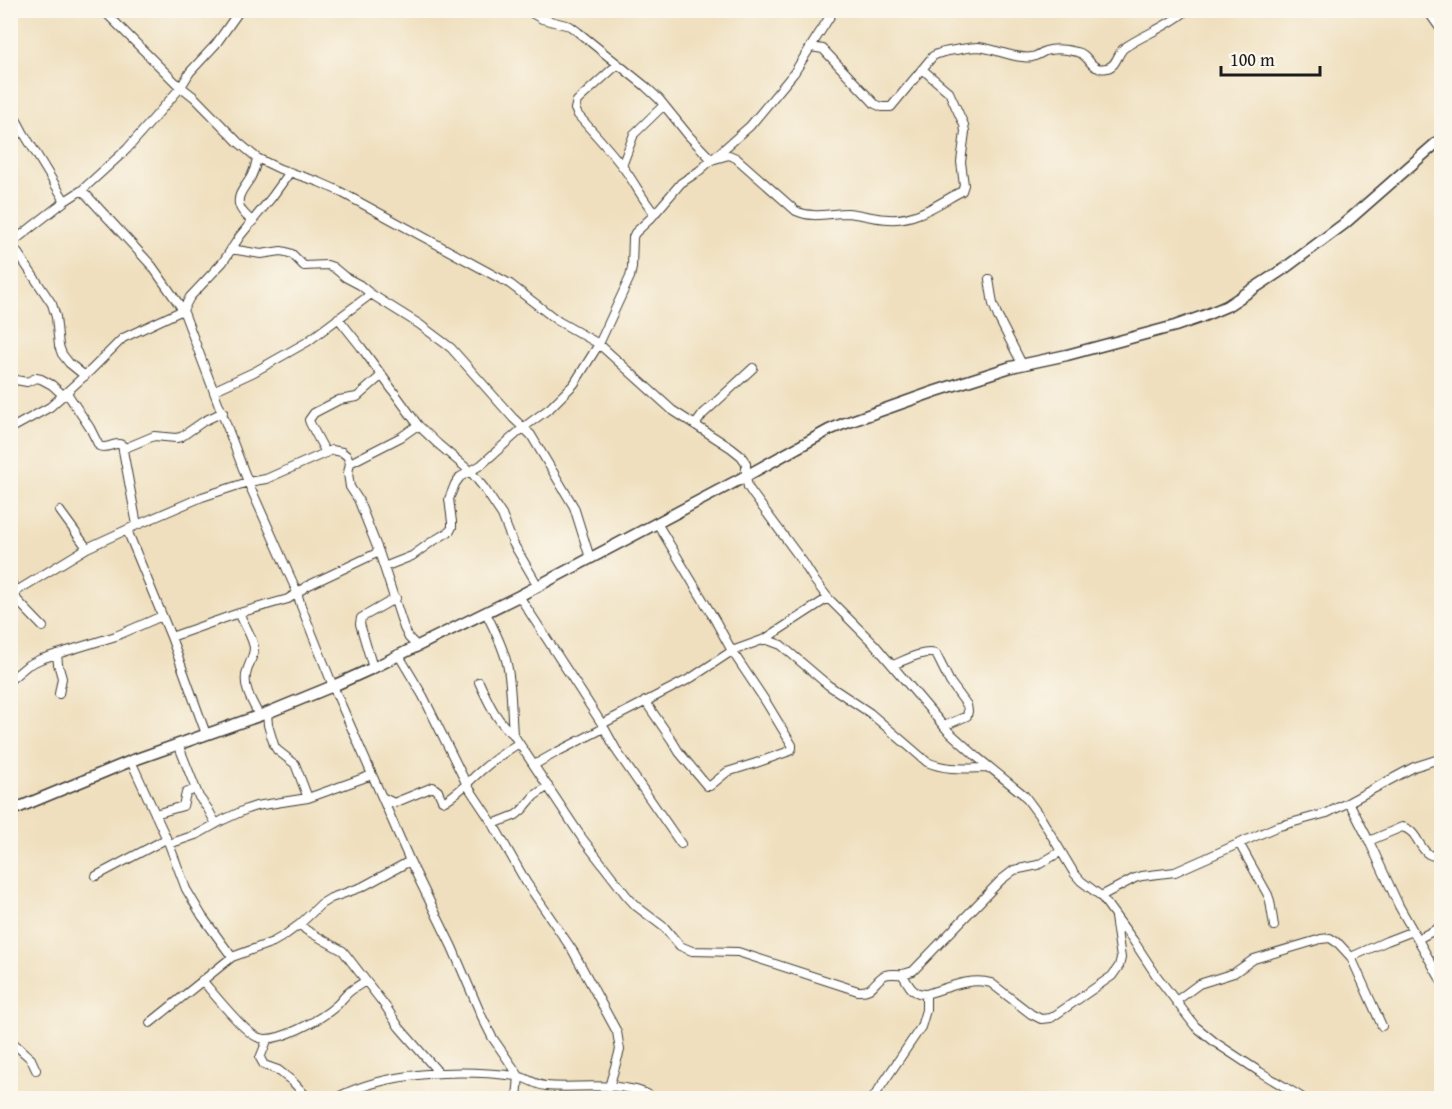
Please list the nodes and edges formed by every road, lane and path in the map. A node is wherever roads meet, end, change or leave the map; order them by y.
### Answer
1 (103, 10) edge
2 (526, 10) edge
3 (834, 10) edge
4 (1187, 10) edge
5 (1427, 10) edge
6 (239, 11) edge
7 (1442, 31) edge
8 (811, 48) junction
9 (618, 64) junction
10 (922, 69) junction
11 (181, 87) junction
12 (664, 105) junction
13 (10, 108) edge
14 (1442, 138) edge
15 (257, 158) junction
16 (712, 160) junction
17 (622, 166) junction
18 (290, 172) junction
19 (82, 190) junction
20 (65, 201) junction
21 (655, 214) junction
22 (253, 222) junction
23 (11, 243) edge
24 (231, 249) junction
25 (989, 279) dead end
26 (371, 294) junction
27 (183, 310) junction
28 (339, 318) junction
29 (599, 344) junction
30 (1022, 364) junction
31 (753, 368) dead end
32 (382, 375) junction
33 (85, 376) junction
34 (11, 378) edge
35 (215, 390) junction
36 (65, 395) junction
37 (223, 412) junction
38 (695, 424) junction
39 (418, 425) junction
40 (524, 427) junction
41 (10, 429) edge
42 (123, 449) junction
43 (326, 453) junction
44 (350, 463) junction
45 (471, 472) junction
46 (746, 476) junction
47 (248, 482) junction
48 (60, 511) dead end
49 (657, 523) junction
50 (137, 525) junction
51 (127, 530) junction
52 (87, 548) junction
53 (379, 552) junction
54 (590, 558) junction
55 (384, 567) junction
56 (10, 576) edge
57 (538, 586) junction
58 (297, 592) junction
59 (13, 594) edge
60 (519, 596) junction
61 (396, 598) junction
62 (828, 598) junction
63 (239, 613) junction
64 (486, 613) junction
65 (162, 616) junction
66 (43, 627) dead end
67 (171, 637) junction
68 (765, 639) junction
69 (417, 646) junction
70 (732, 651) junction
71 (57, 654) junction
72 (398, 654) junction
73 (892, 665) junction
74 (373, 668) junction
75 (10, 680) edge
76 (479, 682) dead end
77 (333, 686) junction
78 (59, 694) dead end
79 (645, 702) junction
80 (263, 714) junction
81 (603, 726) junction
82 (944, 726) junction
83 (206, 734) junction
84 (513, 735) junction
85 (519, 743) junction
86 (178, 744) junction
87 (977, 758) junction
88 (1442, 758) edge
89 (131, 761) junction
90 (534, 765) junction
91 (974, 768) junction
92 (990, 768) junction
93 (372, 775) junction
94 (462, 776) junction
95 (476, 776) junction
96 (467, 785) junction
97 (548, 786) junction
98 (195, 789) junction
99 (381, 797) junction
100 (308, 798) junction
101 (1350, 802) junction
102 (10, 811) edge
103 (155, 814) junction
104 (216, 824) junction
105 (493, 824) junction
106 (1369, 841) junction
107 (167, 842) junction
108 (1239, 843) junction
109 (681, 844) dead end
110 (1060, 852) junction
111 (1442, 858) edge
112 (410, 861) junction
113 (96, 876) dead end
114 (1101, 896) junction
115 (1114, 916) junction
116 (300, 924) junction
117 (1274, 926) dead end
118 (1442, 926) edge
119 (1413, 931) junction
120 (1418, 939) junction
121 (232, 957) junction
122 (1352, 957) junction
123 (902, 974) junction
124 (202, 980) junction
125 (365, 981) junction
126 (1442, 982) edge
127 (926, 994) junction
128 (1176, 1001) junction
129 (150, 1023) dead end
130 (1382, 1026) dead end
131 (10, 1040) edge
132 (265, 1040) junction
133 (36, 1070) dead end
134 (439, 1073) junction
135 (519, 1076) junction
136 (609, 1087) junction
137 (308, 1098) edge
138 (336, 1098) edge
139 (517, 1098) edge
140 (653, 1098) edge
141 (873, 1098) edge
142 (1303, 1098) edge

1 - 11 street
2 - 9 street
3 - 8 street
4 - 10 street
5 - 7 street
6 - 11 street
8 - 10 street
8 - 16 street
9 - 12 street
9 - 17 street
10 - 16 street
11 - 15 street
11 - 19 street
12 - 16 street
12 - 17 street
13 - 20 street
14 - 30 street
15 - 18 street
15 - 22 street
16 - 21 street
17 - 21 street
18 - 22 street
18 - 29 street
19 - 20 street
19 - 27 street
20 - 23 street
21 - 29 street
22 - 24 street
23 - 33 street
24 - 26 street
24 - 27 street
25 - 30 street
26 - 28 street
26 - 40 street
27 - 33 street
27 - 35 street
28 - 32 street
28 - 35 street
29 - 38 street
29 - 40 street
30 - 46 street
31 - 38 street
32 - 39 street
32 - 43 street
33 - 36 street
34 - 36 street
35 - 37 street
36 - 41 street
36 - 42 street
37 - 42 street
37 - 47 street
38 - 46 street
39 - 44 street
39 - 45 street
40 - 45 street
40 - 54 street
42 - 50 street
43 - 44 street
43 - 47 street
44 - 53 street
45 - 55 street
45 - 57 street
46 - 49 street
46 - 62 street
47 - 50 street
47 - 58 street
48 - 52 street
49 - 54 street
49 - 70 street
50 - 51 street
51 - 52 street
51 - 65 street
52 - 59 street
53 - 55 street
53 - 58 street
54 - 57 street
55 - 61 street
56 - 59 street
57 - 60 street
58 - 63 street
58 - 77 street
59 - 66 street
60 - 64 street
60 - 81 street
61 - 69 street
61 - 74 street
62 - 68 street
62 - 73 street
63 - 67 street
63 - 80 street
64 - 69 street
64 - 84 street
65 - 67 street
65 - 71 street
67 - 83 street
68 - 70 street
68 - 91 street
69 - 72 street
70 - 79 street
70 - 79 street
71 - 75 street
71 - 78 street
72 - 74 street
72 - 94 street
73 - 82 street
73 - 82 street
74 - 77 street
76 - 84 street
77 - 80 street
77 - 93 street
79 - 81 street
80 - 83 street
80 - 100 street
81 - 90 street
81 - 109 street
82 - 87 street
83 - 86 street
84 - 85 street
85 - 90 street
85 - 95 street
86 - 89 street
86 - 98 street
87 - 91 street
87 - 92 street
88 - 101 street
89 - 102 street
89 - 103 street
90 - 97 street
91 - 92 street
92 - 110 street
93 - 99 street
93 - 100 street
94 - 95 street
94 - 96 street
95 - 96 street
96 - 99 street
96 - 105 street
97 - 105 street
97 - 123 street
98 - 103 street
98 - 104 street
99 - 112 street
100 - 104 street
101 - 106 street
101 - 108 street
103 - 107 street
104 - 107 street
105 - 136 street
106 - 111 street
106 - 119 street
107 - 113 street
107 - 121 street
108 - 114 street
108 - 117 street
110 - 114 street
110 - 123 street
112 - 116 street
112 - 135 street
114 - 115 street
115 - 127 street
115 - 128 street
116 - 121 street
116 - 125 street
118 - 120 street
119 - 120 street
119 - 122 street
120 - 126 street
121 - 124 street
122 - 128 street
122 - 130 street
123 - 127 street
124 - 129 street
124 - 132 street
125 - 132 street
125 - 134 street
127 - 141 street
128 - 142 street
131 - 133 street
132 - 137 street
134 - 135 street
134 - 138 street
135 - 136 street
135 - 139 street
136 - 140 street

